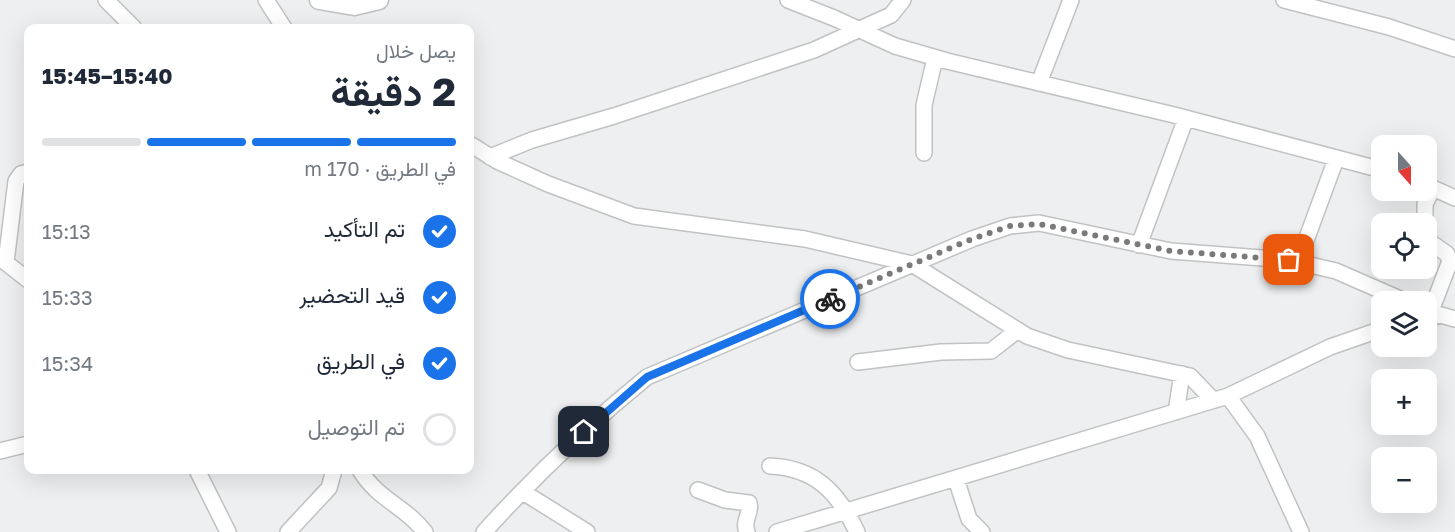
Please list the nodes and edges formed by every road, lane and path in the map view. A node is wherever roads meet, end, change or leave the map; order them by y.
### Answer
1 (106, 0) edge
2 (266, 0) edge
3 (319, 0) edge
4 (378, 0) edge
5 (788, 0) edge
6 (903, 0) edge
7 (1071, 0) edge
8 (1284, 0) edge
9 (130, 24) edge
10 (281, 24) edge
11 (862, 30) junction
12 (1455, 49) edge
13 (935, 58) junction
14 (1040, 83) junction
15 (1186, 118) junction
16 (474, 147) edge
17 (924, 153) dead end
18 (490, 157) junction
19 (1336, 159) junction
20 (1371, 167) edge
21 (24, 173) edge
22 (1437, 190) edge
23 (1455, 198) edge
24 (1138, 244) junction
25 (1437, 247) edge
26 (3, 260) edge
27 (1298, 262) junction
28 (912, 264) junction
29 (24, 277) edge
30 (1382, 291) edge
31 (1437, 311) edge
32 (1018, 330) junction
33 (1371, 333) edge
34 (858, 362) dead end
35 (1182, 374) junction
36 (1228, 396) junction
37 (1213, 400) junction
38 (1176, 412) junction
39 (24, 445) edge
40 (0, 451) edge
41 (770, 466) dead end
42 (199, 474) edge
43 (333, 474) edge
44 (363, 474) edge
45 (956, 479) junction
46 (698, 490) dead end
47 (523, 492) junction
48 (846, 510) junction
49 (228, 532) edge
50 (288, 532) edge
51 (425, 532) edge
52 (484, 532) edge
53 (587, 532) edge
54 (747, 532) edge
55 (780, 532) edge
56 (857, 532) edge
57 (982, 532) edge
58 (1301, 532) edge

1 - 9 street
2 - 10 street
3 - 4 main road
5 - 11 street
6 - 11 street
7 - 14 street
8 - 12 street
11 - 13 street
11 - 18 street
13 - 14 street
13 - 17 street
14 - 15 street
15 - 19 street
15 - 24 street
16 - 18 street
18 - 28 street
19 - 20 street
19 - 27 street
21 - 26 street
22 - 23 street
24 - 27 street
24 - 28 street
25 - 31 street
26 - 29 street
27 - 30 street
28 - 32 street
28 - 47 street
32 - 34 street
32 - 35 street
33 - 36 street
35 - 37 street
35 - 38 street
36 - 37 street
36 - 58 street
37 - 38 street
38 - 45 street
39 - 40 street
41 - 48 street
42 - 49 street
43 - 50 street
44 - 51 street
45 - 48 street
45 - 57 street
46 - 54 street
47 - 52 street
47 - 53 street
48 - 55 street
48 - 56 street

